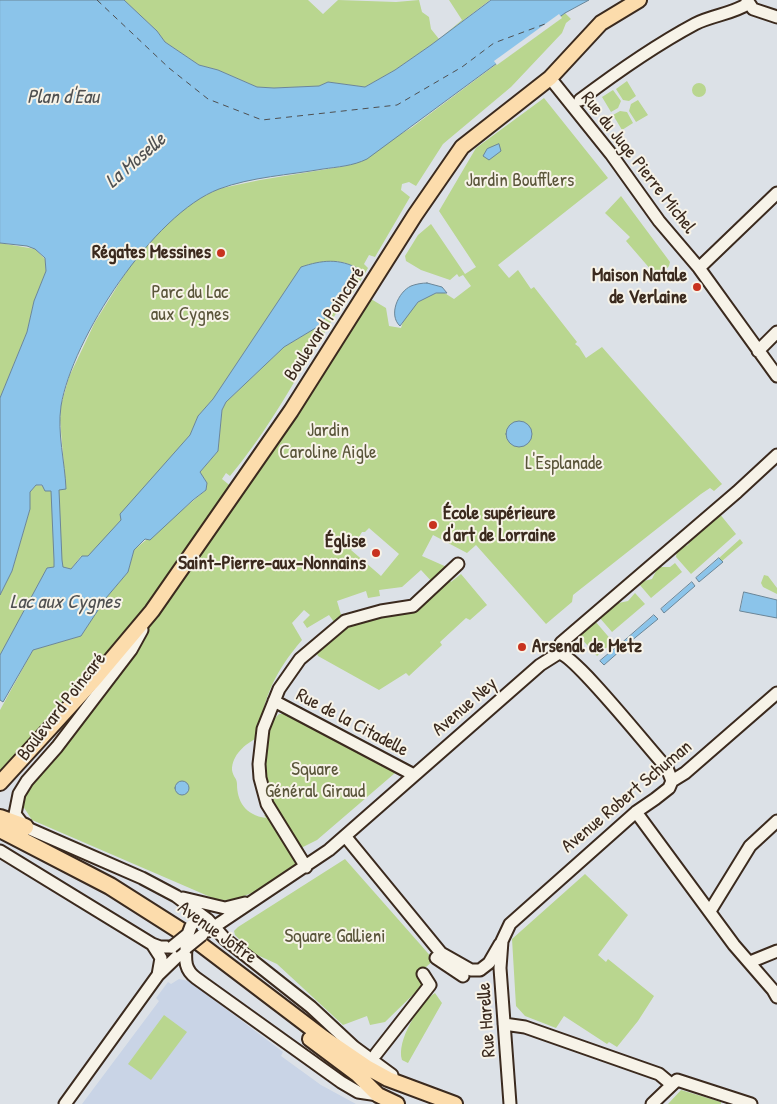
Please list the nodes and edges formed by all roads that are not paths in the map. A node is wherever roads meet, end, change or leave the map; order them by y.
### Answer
1 (639, 0) edge
2 (748, 2) edge
3 (777, 17) edge
4 (550, 78) junction
5 (580, 100) dead end
6 (777, 193) edge
7 (699, 268) junction
8 (777, 332) edge
9 (758, 351) junction
10 (777, 376) edge
11 (777, 455) edge
12 (458, 564) dead end
13 (152, 610) junction
14 (559, 653) junction
15 (777, 693) edge
16 (274, 701) junction
17 (414, 775) junction
18 (672, 781) junction
19 (0, 783) edge
20 (636, 812) junction
21 (0, 818) edge
22 (777, 820) edge
23 (25, 827) junction
24 (0, 829) edge
25 (0, 835) edge
26 (345, 836) junction
27 (0, 850) edge
28 (306, 867) junction
29 (263, 895) junction
30 (181, 899) junction
31 (708, 909) junction
32 (214, 927) junction
33 (503, 937) junction
34 (183, 943) junction
35 (152, 944) junction
36 (777, 951) edge
37 (750, 962) junction
38 (158, 975) junction
39 (463, 976) dead end
40 (776, 992) edge
41 (504, 1024) junction
42 (376, 1054) dead end
43 (402, 1084) junction
44 (671, 1084) junction
45 (378, 1095) junction
46 (65, 1104) edge
47 (396, 1104) edge
48 (455, 1104) edge
49 (510, 1104) edge
50 (652, 1104) edge
51 (751, 1104) edge

1 - 4 main road, Boulevard Poincaré
2 - 3 street
2 - 5 street
4 - 7 street, Rue du Juge Pierre Michel
4 - 13 main road, Boulevard Poincaré
6 - 7 street
7 - 9 street, Rue du Juge Pierre Michel
8 - 9 street
9 - 10 street, Rue du Juge Pierre Michel
11 - 14 street, Avenue Ney
12 - 16 street, Rue de la Citadelle
13 - 19 main road, Boulevard Poincaré
13 - 23 street, Boulevard Poincaré
14 - 17 street, Avenue Ney
14 - 18 street
15 - 18 street, Avenue Robert Schuman
16 - 17 street, Rue de la Citadelle
16 - 28 street, Rue de la Citadelle
17 - 26 street, Avenue Ney
18 - 20 street, Avenue Robert Schuman
20 - 31 street
20 - 33 street, Avenue Robert Schuman
21 - 23 highway
22 - 31 street
23 - 30 street, Avenue Joffre
24 - 34 highway, Avenue Joffre
25 - 34 highway, Avenue Joffre
26 - 28 street, Avenue Ney
26 - 33 street, Avenue Robert Schuman
27 - 35 street, Avenue Joffre
28 - 29 street, Avenue Ney
29 - 30 street
29 - 32 street, Avenue Ney
30 - 32 street, Avenue Joffre
30 - 34 street
31 - 37 street
32 - 34 street, Avenue Ney
32 - 43 street, Avenue Joffre
33 - 41 street, Rue Harelle
34 - 35 street, Avenue Joffre
34 - 38 street, Avenue Ney
34 - 43 main road, Avenue Joffre
34 - 45 main road, Avenue Joffre
34 - 45 street, Avenue Joffre
35 - 38 street
36 - 37 street
37 - 40 street
38 - 46 street, Avenue Ney
39 - 42 street
41 - 44 street
41 - 49 street, Rue Harelle
43 - 47 main road
43 - 48 main road, Avenue Joffre
44 - 50 street
44 - 51 street
45 - 47 main road, Avenue Joffre

